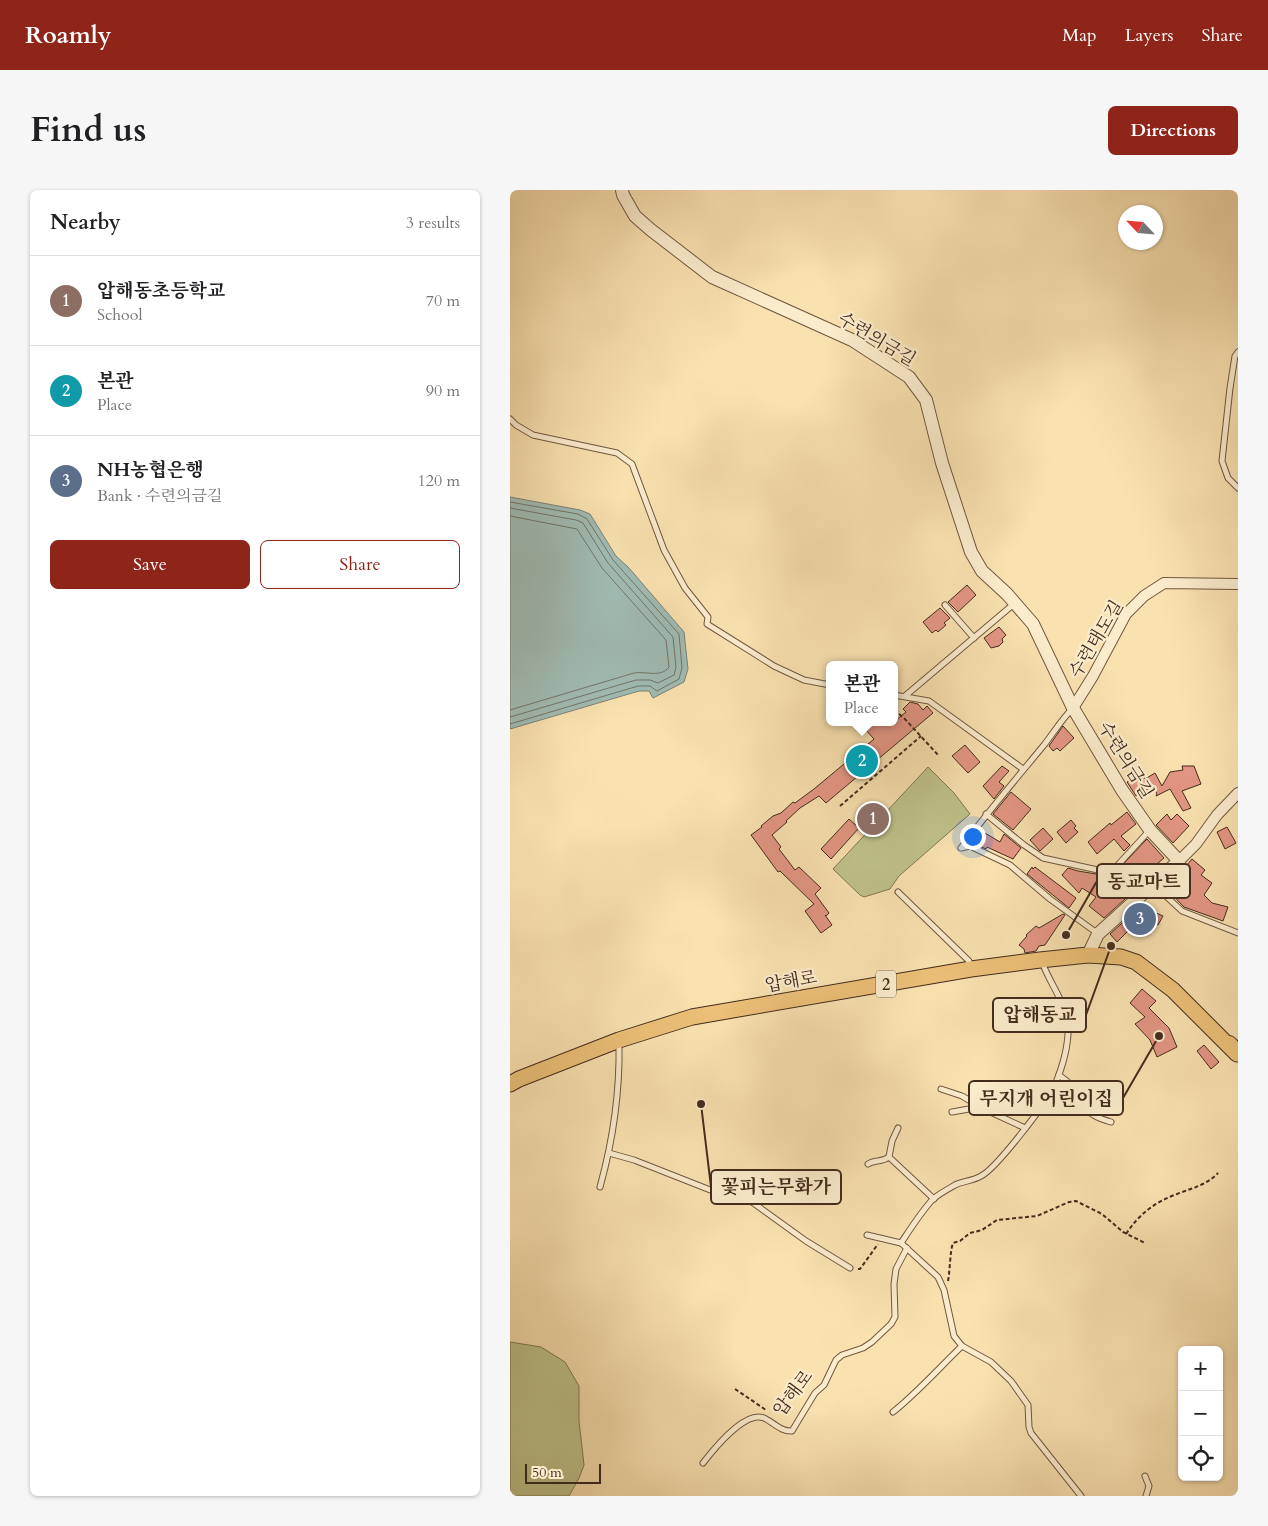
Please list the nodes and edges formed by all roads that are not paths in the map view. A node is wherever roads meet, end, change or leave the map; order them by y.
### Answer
1 (622, 190) edge
2 (1238, 352) edge
3 (510, 418) edge
4 (1238, 488) edge
5 (1238, 584) edge
6 (1015, 603) junction
7 (945, 606) dead end
8 (974, 638) junction
9 (826, 684) edge
10 (898, 695) edge
11 (905, 696) junction
12 (1073, 708) junction
13 (1023, 769) junction
14 (1238, 793) edge
15 (986, 814) junction
16 (1150, 830) junction
17 (1179, 861) junction
18 (1153, 884) junction
19 (898, 892) dead end
20 (1238, 933) edge
21 (1098, 934) junction
22 (1088, 955) junction
23 (1040, 960) junction
24 (971, 970) junction
25 (619, 1040) junction
26 (1235, 1051) edge
27 (1058, 1075) junction
28 (510, 1084) edge
29 (941, 1089) dead end
30 (984, 1109) junction
31 (952, 1112) dead end
32 (1111, 1122) dead end
33 (898, 1128) dead end
34 (1025, 1128) junction
35 (609, 1153) junction
36 (889, 1157) junction
37 (868, 1164) dead end
38 (600, 1187) dead end
39 (934, 1198) junction
40 (867, 1235) dead end
41 (901, 1243) junction
42 (906, 1248) junction
43 (850, 1268) road end
44 (962, 1346) junction
45 (893, 1412) dead end
46 (703, 1463) dead end
47 (1145, 1476) dead end
48 (1081, 1496) edge
49 (1146, 1496) edge

1 - 6 street, 수련의금길
2 - 4 lane
3 - 9 lane
5 - 12 street, 수련태도길
6 - 8 lane
6 - 12 street, 수련의금길
7 - 8 lane
8 - 11 lane
10 - 11 lane
11 - 13 lane
12 - 13 lane
12 - 16 street, 수련의금길
13 - 15 lane
14 - 17 street
15 - 16 lane
15 - 21 lane
16 - 17 street, 수련의금길
17 - 18 street
18 - 20 lane
18 - 21 street
19 - 24 lane
21 - 22 street
22 - 23 main road, 압해로 / 2
22 - 26 main road, 압해로 / 2
23 - 24 main road, 압해로 / 2
23 - 27 lane
24 - 25 main road, 압해로 / 2
25 - 28 main road, 압해로 / 2
25 - 35 lane
27 - 32 lane
27 - 34 lane
29 - 30 lane
30 - 31 lane
30 - 34 lane
33 - 36 lane
34 - 39 lane
35 - 38 lane
35 - 43 lane
36 - 37 lane
36 - 39 lane
39 - 41 lane
40 - 41 lane
41 - 42 lane
42 - 44 lane
42 - 46 lane, 압해로
44 - 45 lane
44 - 48 lane
47 - 49 lane

